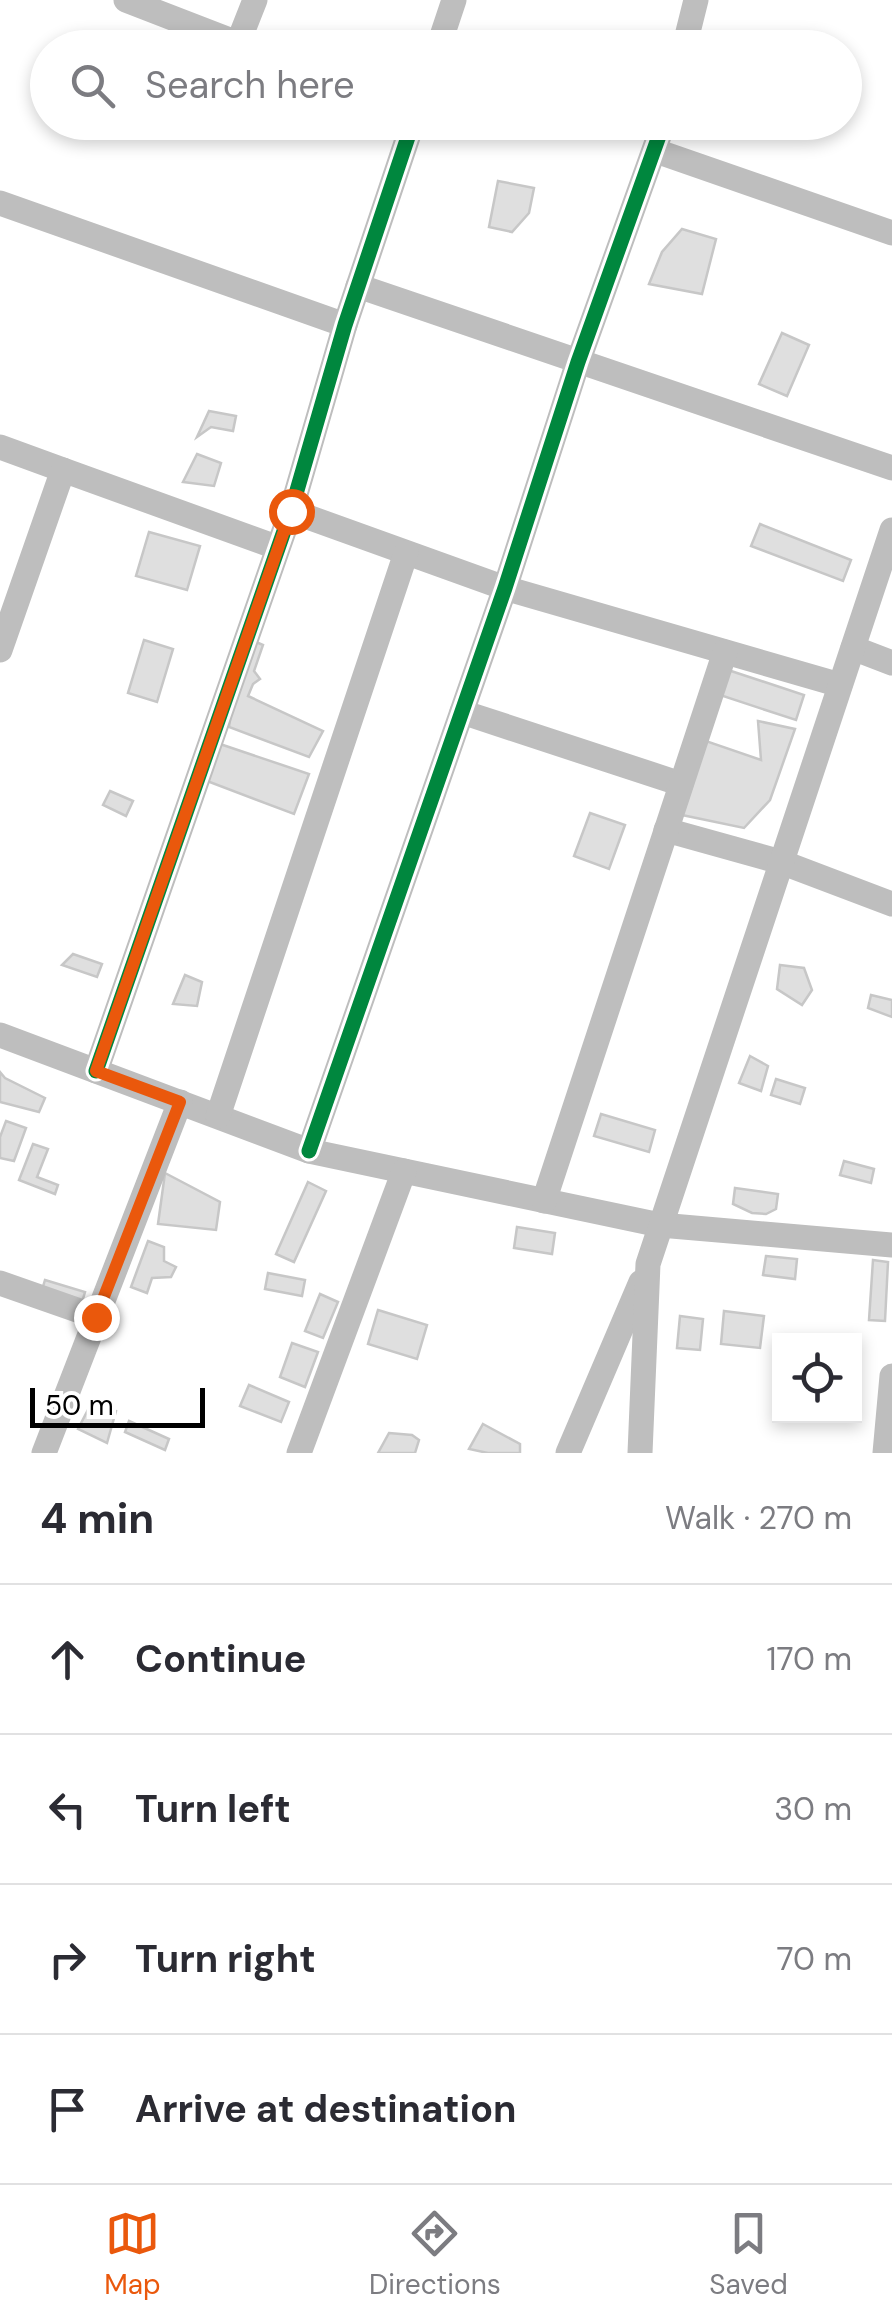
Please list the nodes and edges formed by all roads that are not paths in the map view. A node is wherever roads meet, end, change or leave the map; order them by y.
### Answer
1 (126, 0) edge
2 (254, 0) edge
3 (454, 0) edge
4 (696, 0) edge
5 (205, 30) edge
6 (247, 30) edge
7 (444, 30) edge
8 (688, 30) edge
9 (407, 140) edge
10 (659, 140) edge
11 (656, 150) junction
12 (0, 204) edge
13 (892, 233) edge
14 (358, 286) junction
15 (345, 325) junction
16 (578, 362) junction
17 (0, 448) edge
18 (892, 468) edge
19 (64, 470) junction
20 (291, 511) junction
21 (892, 530) edge
22 (276, 547) junction
23 (406, 554) junction
24 (505, 588) junction
25 (853, 648) junction
26 (0, 650) edge
27 (724, 652) junction
28 (892, 663) edge
29 (840, 685) junction
30 (462, 712) junction
31 (680, 784) junction
32 (666, 830) junction
33 (781, 862) junction
34 (892, 904) edge
35 (0, 1034) edge
36 (96, 1071) junction
37 (180, 1102) junction
38 (218, 1116) junction
39 (309, 1151) junction
40 (404, 1171) junction
41 (544, 1201) junction
42 (660, 1226) junction
43 (892, 1245) edge
44 (648, 1264) junction
45 (0, 1283) edge
46 (96, 1317) junction
47 (892, 1376) edge
48 (44, 1453) edge
49 (299, 1453) edge
50 (568, 1453) edge
51 (640, 1453) edge
52 (885, 1453) edge

1 - 5 street
2 - 6 street
3 - 7 street
4 - 8 street
9 - 14 street
10 - 11 street
11 - 13 street
11 - 16 street
12 - 15 street
14 - 15 street
14 - 16 street
15 - 20 street
16 - 18 street
16 - 24 street
17 - 19 street
19 - 22 street
19 - 26 street
20 - 22 street
20 - 23 street
21 - 25 street
22 - 36 street
23 - 24 street
23 - 38 street
24 - 27 street
24 - 30 street
25 - 28 street
25 - 29 street
27 - 29 street
27 - 31 street
29 - 33 street
30 - 31 street
30 - 39 street
31 - 32 street
32 - 33 street
32 - 41 street
33 - 34 street
33 - 42 street
35 - 36 street
36 - 37 street
37 - 38 street
37 - 46 street
38 - 39 street
39 - 40 street
40 - 41 street
40 - 49 street
41 - 42 street
42 - 43 street
42 - 44 street
44 - 50 street
44 - 51 street
45 - 46 street
46 - 48 street
47 - 52 street

